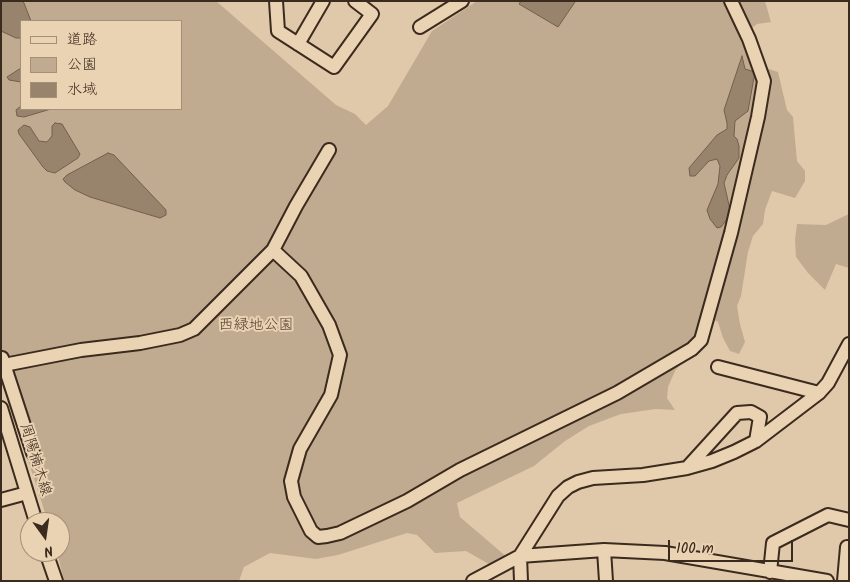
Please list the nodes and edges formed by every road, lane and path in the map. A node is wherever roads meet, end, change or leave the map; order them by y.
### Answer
1 (276, 1) edge
2 (323, 1) edge
3 (355, 1) edge
4 (462, 1) edge
5 (733, 6) edge
6 (420, 26) dead end
7 (298, 44) junction
8 (329, 150) dead end
9 (273, 250) junction
10 (849, 344) edge
11 (3, 361) edge
12 (718, 367) dead end
13 (819, 392) junction
14 (1, 408) edge
15 (756, 440) junction
16 (32, 453) dead end
17 (687, 468) junction
18 (27, 493) junction
19 (1, 500) edge
20 (33, 512) edge
21 (849, 520) edge
22 (847, 547) dead end
23 (604, 550) junction
24 (520, 556) junction
25 (49, 562) edge
26 (770, 572) junction
27 (56, 581) edge
28 (474, 581) edge
29 (521, 581) edge
30 (606, 581) edge
31 (825, 581) edge
32 (844, 581) edge

1 - 7 street
2 - 7 street
3 - 7 street
4 - 6 street
5 - 9 street
8 - 9 street
9 - 11 street
10 - 13 street
11 - 16 street
12 - 13 street
13 - 15 street
14 - 18 street, 周陽楠木線
15 - 17 street
15 - 17 street
17 - 24 street
18 - 19 street
18 - 20 street, 周陽楠木線
21 - 26 street
22 - 32 street
23 - 24 street
23 - 26 street
23 - 30 street
24 - 28 street
24 - 29 street
25 - 27 street
26 - 31 street

